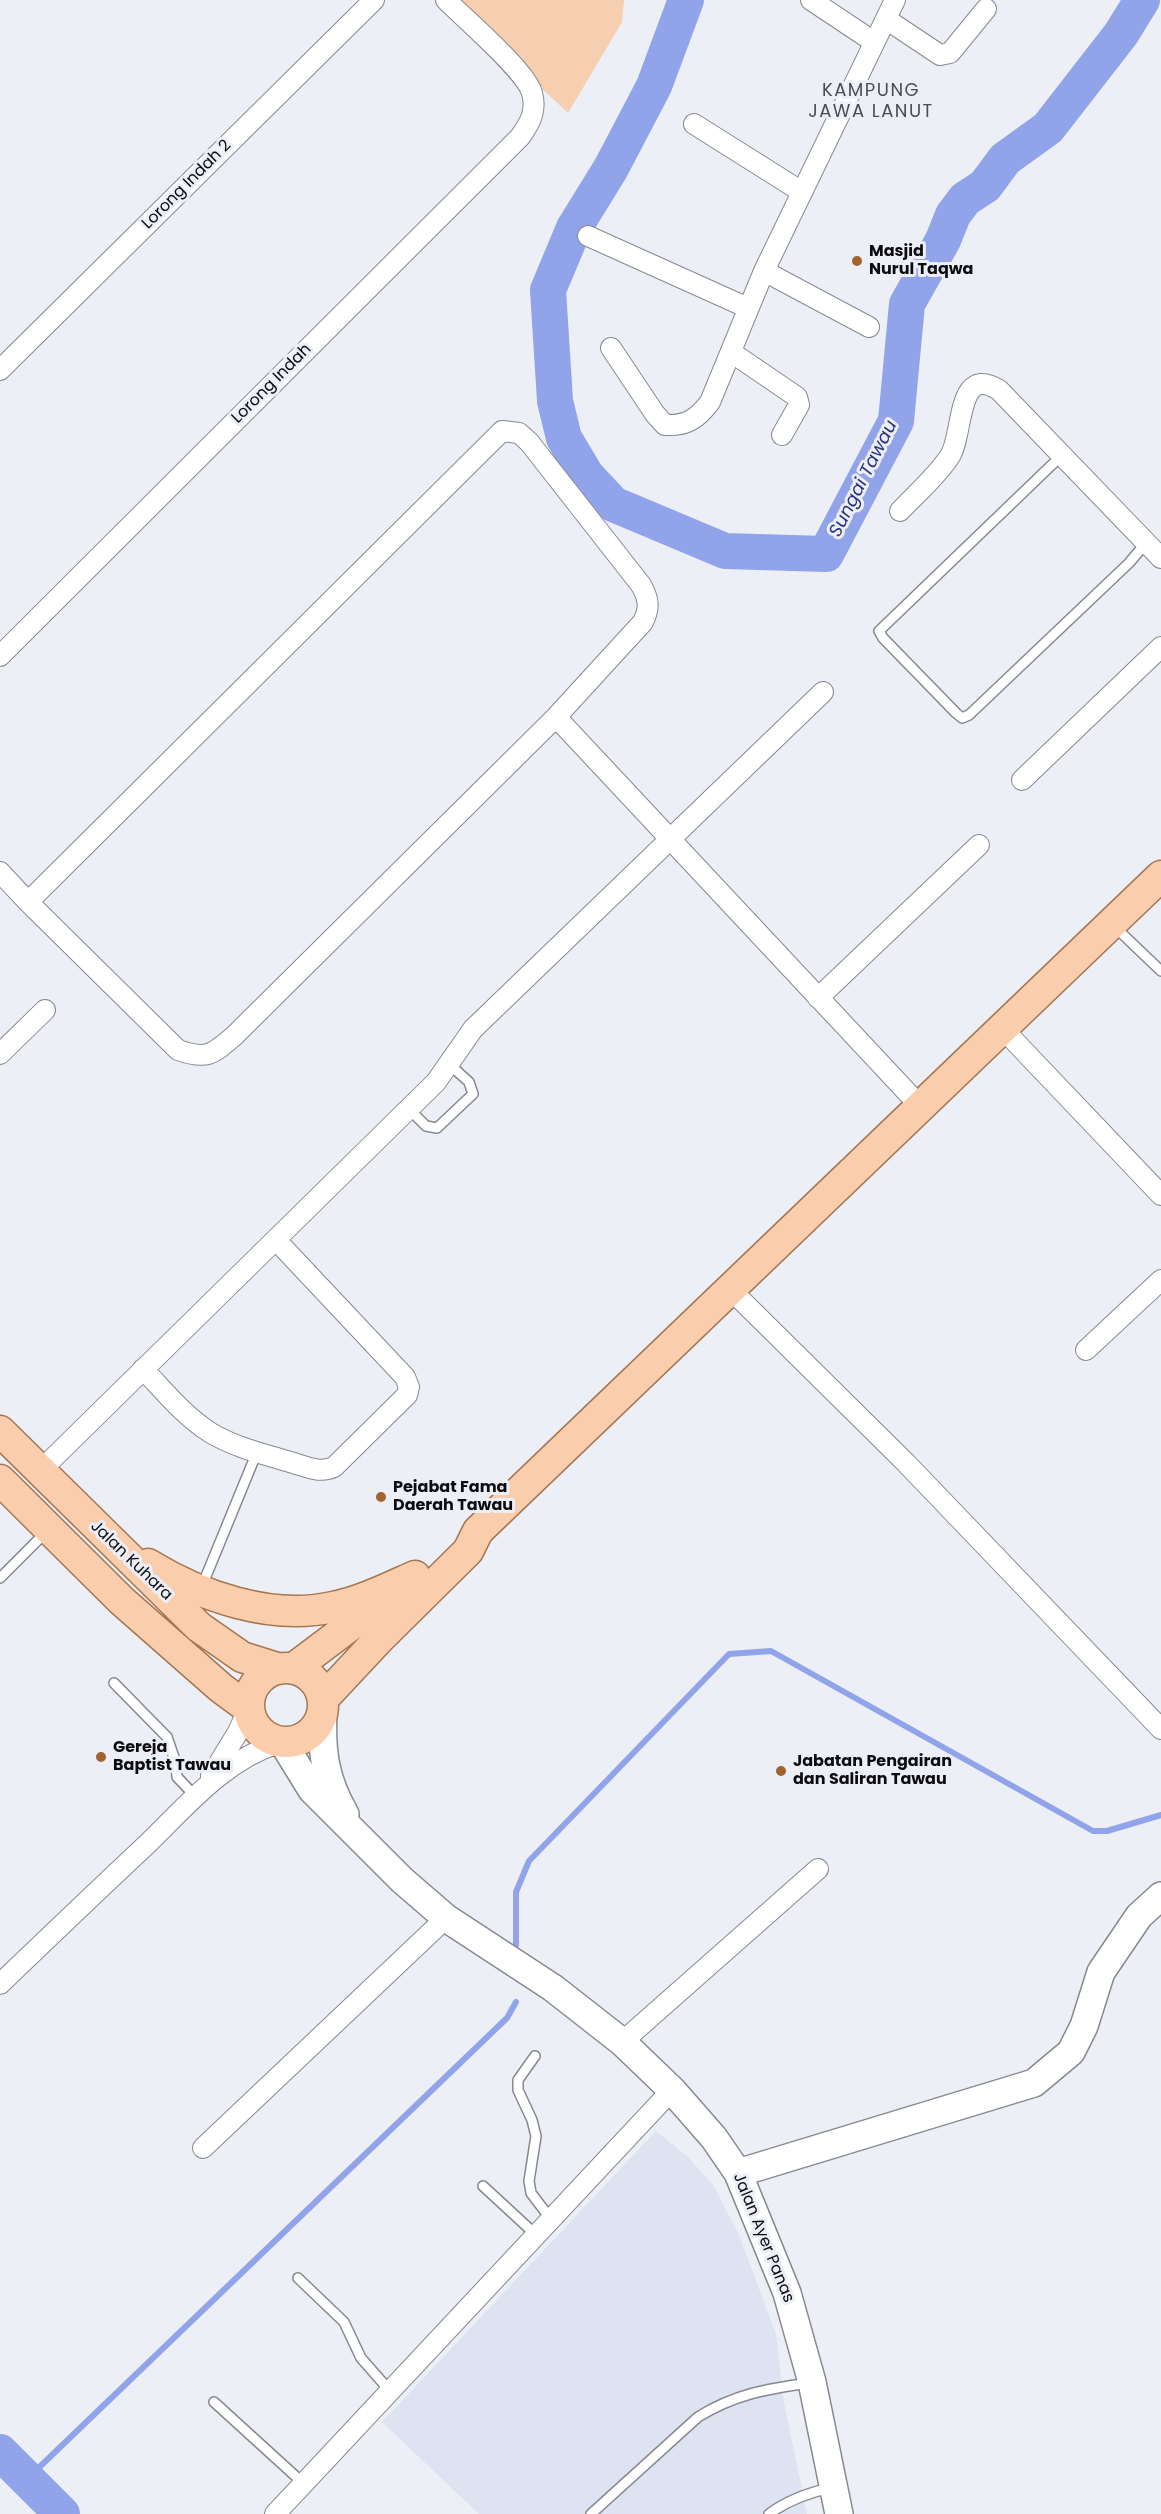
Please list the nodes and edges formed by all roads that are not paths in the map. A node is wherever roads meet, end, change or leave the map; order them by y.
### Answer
1 (374, 0) edge
2 (446, 0) edge
3 (811, 0) edge
4 (895, 0) edge
5 (986, 9) dead end
6 (886, 19) junction
7 (874, 42) junction
8 (694, 124) dead end
9 (802, 192) junction
10 (588, 236) dead end
11 (764, 272) junction
12 (748, 308) junction
13 (868, 327) dead end
14 (611, 348) dead end
15 (731, 352) junction
16 (0, 370) edge
17 (783, 435) dead end
18 (1061, 456) junction
19 (900, 511) dead end
20 (1146, 543) junction
21 (1161, 558) edge
22 (1161, 647) edge
23 (0, 656) edge
24 (823, 692) dead end
25 (556, 717) junction
26 (1022, 780) dead end
27 (670, 839) junction
28 (979, 845) dead end
29 (0, 872) edge
30 (1161, 876) edge
31 (28, 902) junction
32 (1111, 924) junction
33 (1161, 971) edge
34 (818, 998) junction
35 (45, 1010) dead end
36 (1002, 1028) junction
37 (0, 1054) edge
38 (448, 1064) junction
39 (920, 1106) junction
40 (409, 1109) junction
41 (1161, 1195) edge
42 (276, 1240) junction
43 (1161, 1280) edge
44 (731, 1290) junction
45 (1086, 1350) dead end
46 (143, 1370) junction
47 (0, 1431) edge
48 (257, 1452) junction
49 (40, 1471) junction
50 (0, 1480) edge
51 (49, 1529) junction
52 (478, 1531) junction
53 (109, 1541) junction
54 (415, 1576) junction
55 (0, 1578) edge
56 (201, 1590) junction
57 (286, 1668) junction
58 (114, 1683) dead end
59 (323, 1706) junction
60 (248, 1709) junction
61 (1161, 1729) edge
62 (281, 1743) junction
63 (199, 1794) junction
64 (362, 1840) junction
65 (818, 1869) dead end
66 (1161, 1896) edge
67 (446, 1918) junction
68 (0, 1984) edge
69 (622, 2042) junction
70 (535, 2056) dead end
71 (672, 2090) junction
72 (203, 2148) dead end
73 (738, 2173) junction
74 (483, 2186) dead end
75 (549, 2218) junction
76 (535, 2234) junction
77 (298, 2278) dead end
78 (812, 2382) junction
79 (390, 2391) junction
80 (214, 2402) dead end
81 (303, 2483) junction
82 (834, 2487) junction
83 (275, 2514) edge
84 (591, 2514) edge
85 (769, 2514) edge
86 (839, 2514) edge

1 - 16 street, Lorong Indah 2
2 - 23 street, Lorong Indah
3 - 7 street
4 - 6 street
5 - 6 street
6 - 7 street
7 - 9 street
8 - 9 street
9 - 11 street
10 - 12 street
11 - 12 street
11 - 13 street
12 - 15 street
14 - 15 street
15 - 17 street
18 - 19 street
18 - 20 street
18 - 20 lane
20 - 21 street
22 - 26 street
24 - 27 street
25 - 27 street
25 - 31 street
25 - 31 street
27 - 34 street
27 - 38 street
28 - 34 street
29 - 31 street
30 - 32 main road
32 - 33 lane
32 - 36 main road
34 - 39 street
35 - 37 street
36 - 39 main road
36 - 41 street
38 - 40 street
38 - 40 lane
39 - 44 main road
40 - 42 street
42 - 46 street
42 - 48 street
43 - 45 street
44 - 52 main road
44 - 61 street
46 - 48 street
46 - 49 street
47 - 49 main road, Jalan Kuhara
48 - 56 lane
49 - 53 main road, Jalan Kuhara
50 - 51 main road, Jalan Kuhara
51 - 55 lane
51 - 60 main road, Jalan Kuhara
52 - 54 main road
52 - 59 main road
53 - 56 main road
53 - 57 main road, Jalan Kuhara
54 - 56 main road
54 - 57 main road
57 - 59 main road
57 - 60 main road
58 - 63 lane
59 - 62 main road
59 - 64 street, Jalan Ayer Panas
60 - 62 main road
60 - 63 street
62 - 63 street
62 - 64 street, Jalan Ayer Panas
63 - 68 street
64 - 67 street, Jalan Ayer Panas
65 - 69 street
66 - 73 street
67 - 69 street, Jalan Ayer Panas
67 - 72 street
69 - 71 street, Jalan Ayer Panas
70 - 75 lane
71 - 73 street, Jalan Ayer Panas
71 - 75 street
73 - 78 street, Jalan Ayer Panas
74 - 76 lane
75 - 76 street
76 - 79 street
77 - 79 lane
78 - 82 street, Jalan Ayer Panas
78 - 84 lane
79 - 81 street
80 - 81 lane
81 - 83 street
82 - 85 lane
82 - 86 street, Jalan Ayer Panas

